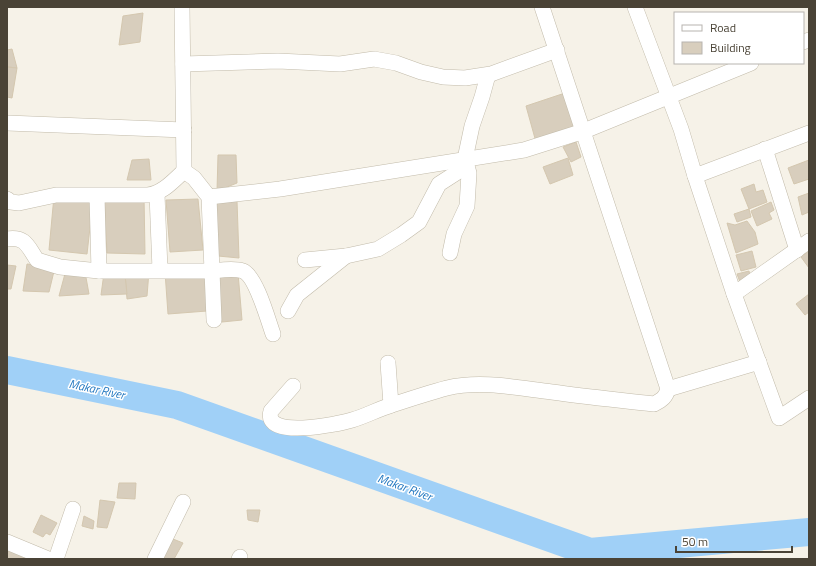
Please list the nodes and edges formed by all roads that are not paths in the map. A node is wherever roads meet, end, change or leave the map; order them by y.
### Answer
1 (542, 7) edge
2 (635, 7) edge
3 (181, 8) edge
4 (557, 50) junction
5 (183, 64) junction
6 (748, 64) edge
7 (488, 75) junction
8 (668, 96) junction
9 (7, 123) edge
10 (184, 130) junction
11 (584, 131) junction
12 (809, 133) edge
13 (765, 150) junction
14 (466, 163) junction
15 (184, 171) junction
16 (694, 176) junction
17 (157, 194) junction
18 (97, 196) junction
19 (209, 197) junction
20 (7, 199) edge
21 (7, 239) edge
22 (803, 246) edge
23 (450, 253) dead end
24 (346, 256) junction
25 (305, 260) dead end
26 (160, 270) junction
27 (99, 271) junction
28 (212, 271) junction
29 (734, 294) junction
30 (288, 311) dead end
31 (214, 320) dead end
32 (273, 334) dead end
33 (759, 362) junction
34 (388, 363) dead end
35 (293, 386) dead end
36 (668, 390) junction
37 (809, 398) edge
38 (391, 405) junction
39 (183, 502) dead end
40 (73, 509) dead end
41 (7, 542) edge
42 (48, 559) edge
43 (56, 559) edge
44 (155, 559) edge

1 - 4 street
2 - 8 street
3 - 5 street
4 - 7 street
4 - 11 street
5 - 7 street
5 - 10 street
6 - 8 street
7 - 14 street
8 - 11 street
8 - 16 street
9 - 10 street
10 - 15 street
11 - 14 street
11 - 36 street
12 - 13 street
13 - 16 street
13 - 22 street
14 - 19 street
14 - 23 street
14 - 24 street
15 - 17 street
15 - 19 street
16 - 29 street
17 - 18 street
17 - 26 street
18 - 20 street
18 - 27 street
19 - 28 street
21 - 27 street
22 - 29 street
24 - 25 street
24 - 30 street
26 - 27 street
26 - 28 street
28 - 31 street
28 - 32 street
29 - 33 street
33 - 36 street
33 - 37 street
34 - 38 street
35 - 38 street
36 - 38 street
39 - 44 street
40 - 43 street
41 - 42 street

